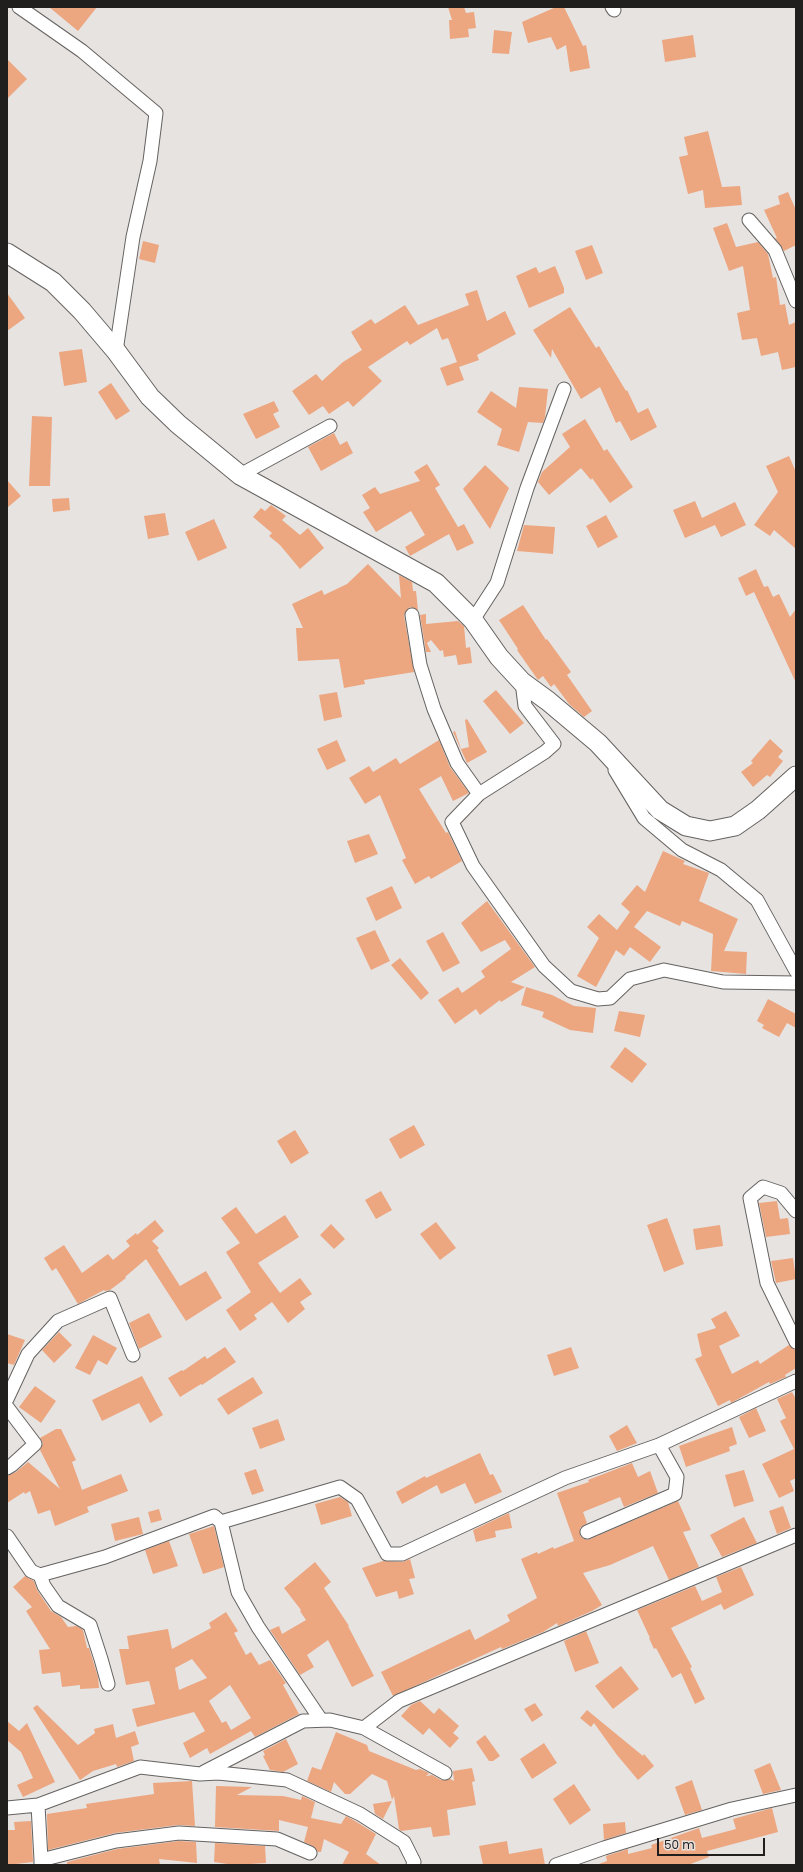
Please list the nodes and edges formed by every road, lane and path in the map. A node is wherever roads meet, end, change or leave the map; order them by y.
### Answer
1 (19, 7) edge
2 (749, 220) dead end
3 (7, 253) edge
4 (796, 301) edge
5 (116, 351) junction
6 (564, 389) dead end
7 (330, 426) dead end
8 (240, 475) junction
9 (412, 615) dead end
10 (473, 620) junction
11 (522, 682) junction
12 (598, 743) junction
13 (796, 776) edge
14 (479, 794) junction
15 (792, 956) edge
16 (796, 970) edge
17 (796, 983) edge
18 (796, 1211) edge
19 (796, 1342) edge
20 (133, 1355) dead end
21 (796, 1381) edge
22 (7, 1399) edge
23 (7, 1407) edge
24 (659, 1445) junction
25 (7, 1468) edge
26 (221, 1522) junction
27 (587, 1532) dead end
28 (796, 1535) edge
29 (7, 1536) edge
30 (40, 1575) junction
31 (108, 1684) dead end
32 (321, 1720) junction
33 (364, 1728) junction
34 (445, 1773) dead end
35 (200, 1774) junction
36 (796, 1795) edge
37 (38, 1805) junction
38 (7, 1808) edge
39 (310, 1853) dead end
40 (42, 1862) edge
41 (413, 1865) edge
42 (556, 1865) edge

1 - 5 street
2 - 4 street
3 - 5 main road
5 - 8 main road
6 - 10 street
7 - 8 street
8 - 10 main road
9 - 14 street
10 - 11 main road
11 - 12 main road
11 - 14 street
12 - 13 main road
12 - 15 street
14 - 17 street
15 - 16 street
18 - 19 street
20 - 22 street
21 - 24 street
23 - 25 street
24 - 26 street
24 - 27 street
26 - 30 street
26 - 32 street
28 - 33 street
29 - 30 street
30 - 31 street
32 - 33 street
32 - 35 street
33 - 34 street
35 - 37 street
35 - 41 street
36 - 42 street
37 - 38 street
37 - 40 street
39 - 40 street

